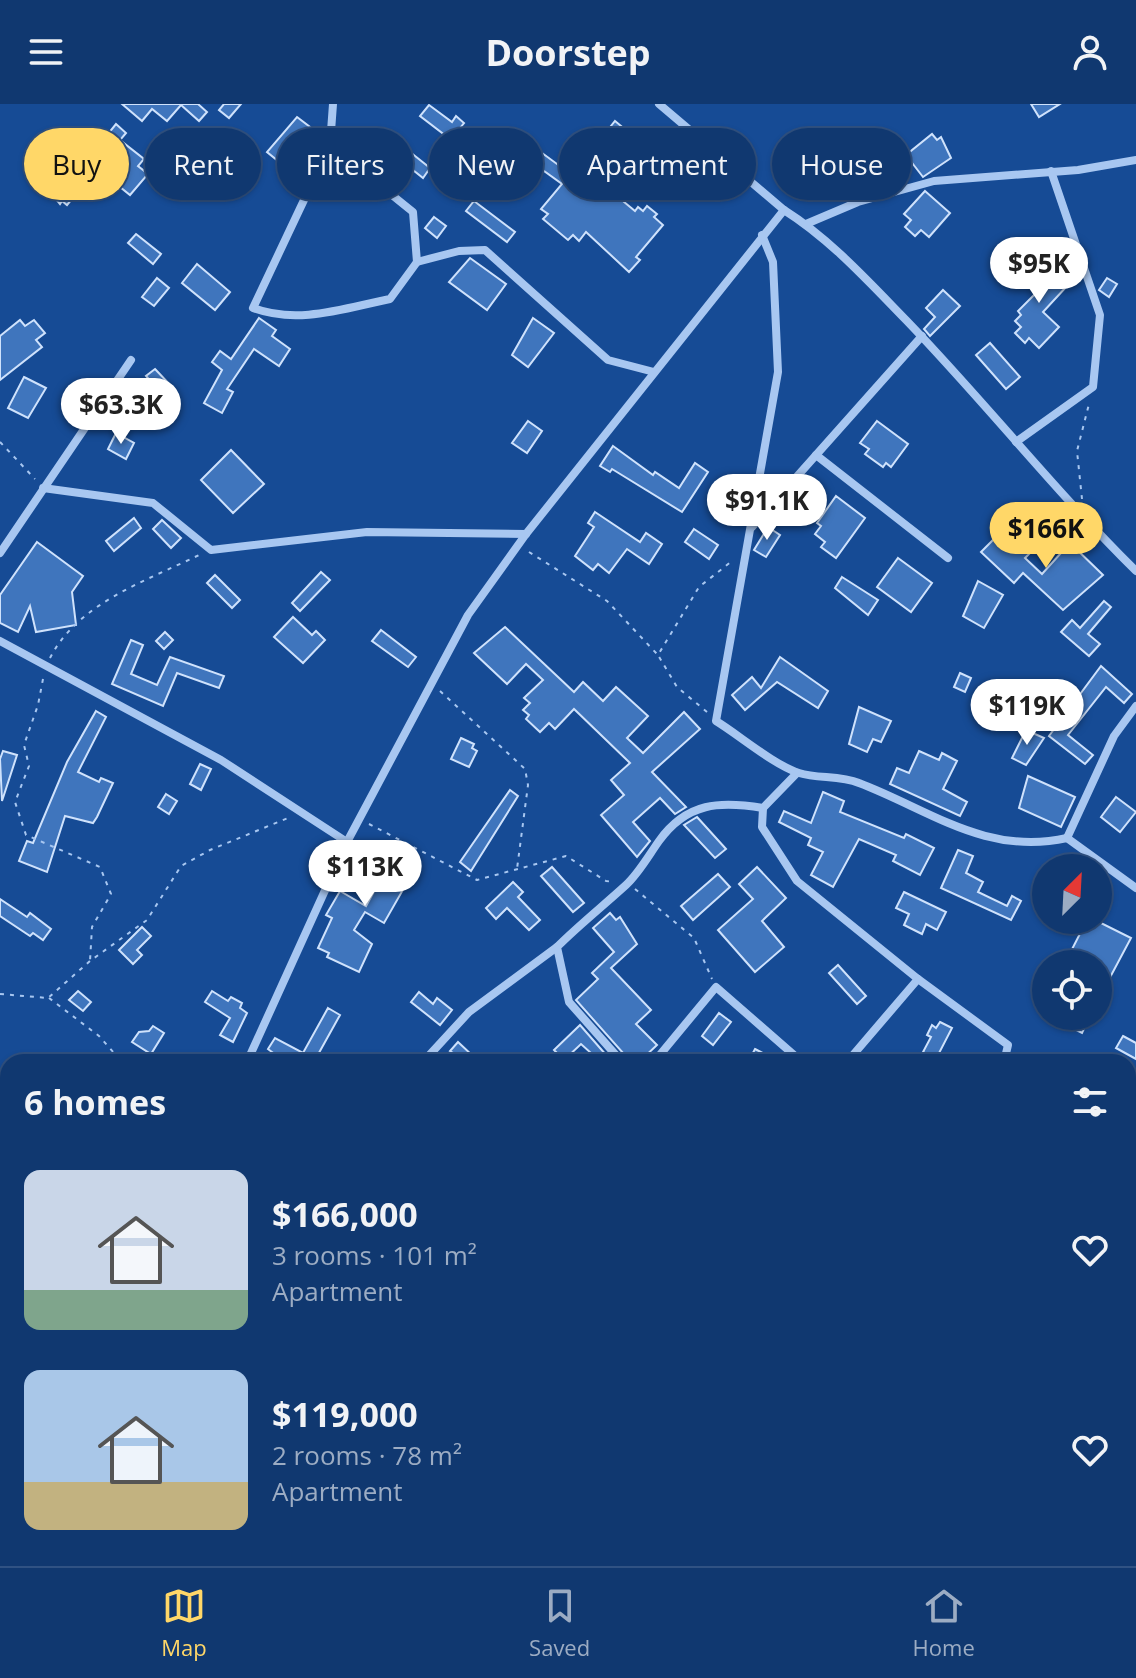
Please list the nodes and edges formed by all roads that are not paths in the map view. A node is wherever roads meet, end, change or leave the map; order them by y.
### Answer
1 (333, 104) edge
2 (659, 104) edge
3 (331, 128) edge
4 (1136, 160) edge
5 (1051, 171) junction
6 (304, 200) edge
7 (398, 200) edge
8 (784, 210) junction
9 (806, 224) junction
10 (762, 235) junction
11 (417, 262) junction
12 (922, 336) junction
13 (131, 360) dead end
14 (654, 372) junction
15 (1016, 442) junction
16 (816, 455) junction
17 (43, 488) junction
18 (751, 529) junction
19 (526, 534) junction
20 (0, 553) edge
21 (948, 558) dead end
22 (1136, 571) edge
23 (0, 641) edge
24 (1136, 706) edge
25 (797, 773) junction
26 (763, 808) junction
27 (1067, 838) junction
28 (347, 842) junction
29 (1136, 888) edge
30 (557, 947) junction
31 (918, 979) junction
32 (251, 1054) edge
33 (430, 1054) edge
34 (615, 1054) edge
35 (661, 1054) edge
36 (793, 1054) edge
37 (854, 1054) edge
38 (1006, 1054) edge

1 - 3 street
2 - 8 street
4 - 5 street
5 - 9 street
5 - 15 street
6 - 11 street
7 - 11 street
8 - 9 street
8 - 10 street
9 - 12 street
10 - 14 street
10 - 18 street
11 - 14 street
12 - 15 street
12 - 16 street
13 - 17 street
14 - 19 street
15 - 22 street
16 - 18 street
16 - 21 street
17 - 19 street
17 - 20 street
18 - 25 street
19 - 28 street
23 - 28 street
24 - 27 street
25 - 26 street
25 - 27 street
26 - 30 street
26 - 31 street
27 - 29 street
28 - 32 street
30 - 33 street
30 - 34 street
31 - 37 street
31 - 38 street
35 - 36 street

